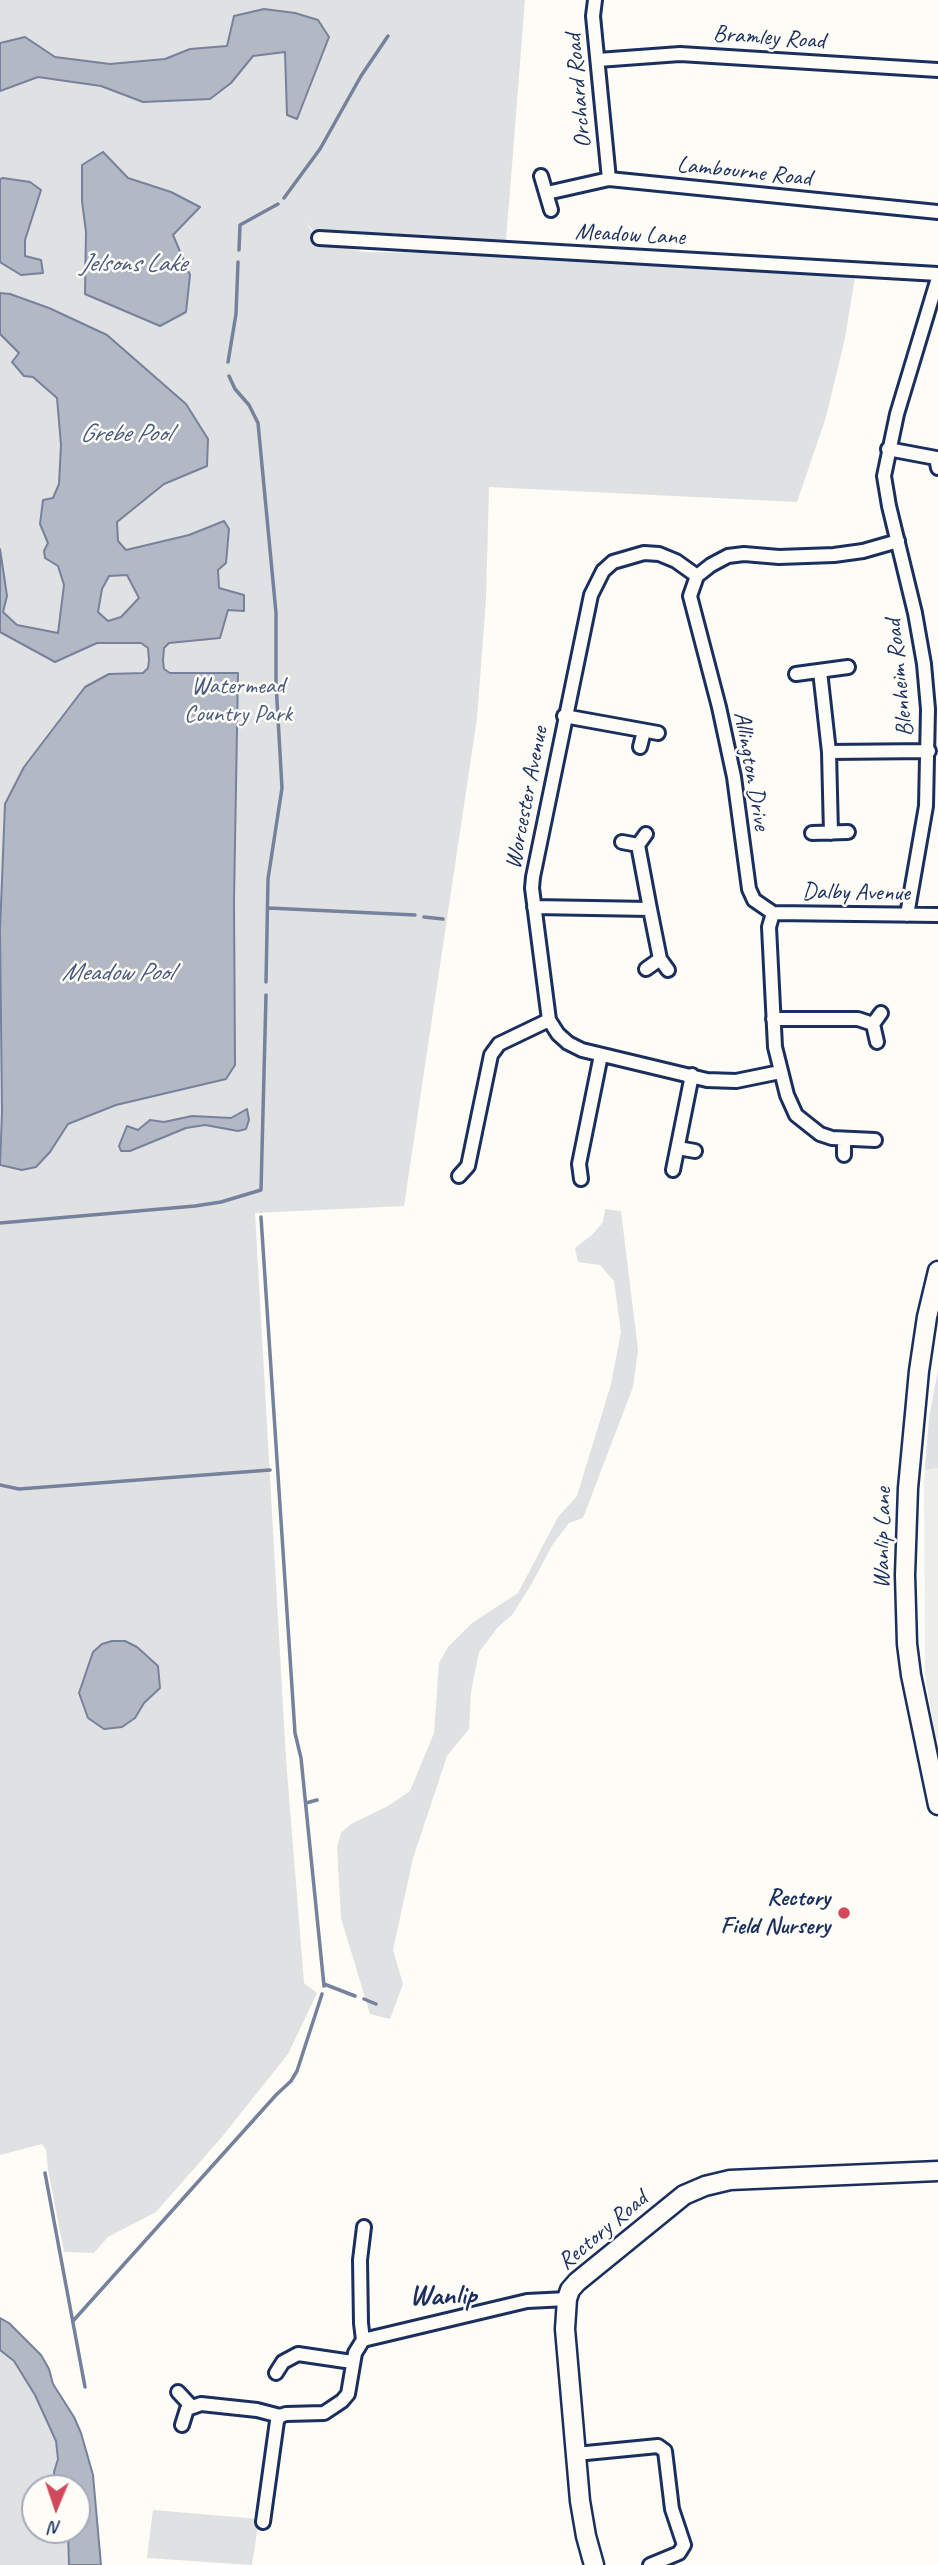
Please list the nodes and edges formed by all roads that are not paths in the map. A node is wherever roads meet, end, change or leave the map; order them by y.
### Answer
1 (595, 0) edge
2 (598, 60) junction
3 (938, 70) edge
4 (541, 176) dead end
5 (609, 179) junction
6 (547, 193) junction
7 (551, 210) dead end
8 (938, 212) edge
9 (318, 238) dead end
10 (938, 276) edge
11 (888, 449) junction
12 (937, 459) edge
13 (898, 541) junction
14 (697, 576) junction
15 (848, 667) dead end
16 (820, 671) junction
17 (796, 674) dead end
18 (564, 716) junction
19 (644, 731) junction
20 (658, 733) dead end
21 (640, 747) dead end
22 (929, 751) junction
23 (830, 752) junction
24 (848, 832) dead end
25 (831, 833) junction
26 (646, 834) dead end
27 (812, 834) dead end
28 (622, 842) dead end
29 (638, 845) junction
30 (534, 907) junction
31 (650, 909) junction
32 (772, 913) junction
33 (907, 915) junction
34 (938, 915) edge
35 (646, 969) dead end
36 (881, 1013) dead end
37 (773, 1019) junction
38 (549, 1020) junction
39 (873, 1024) junction
40 (877, 1042) dead end
41 (601, 1055) junction
42 (780, 1072) junction
43 (692, 1076) junction
44 (844, 1139) junction
45 (875, 1140) dead end
46 (678, 1148) junction
47 (695, 1152) dead end
48 (844, 1155) dead end
49 (673, 1170) dead end
50 (469, 1171) dead end
51 (581, 1179) dead end
52 (938, 1271) edge
53 (938, 1805) edge
54 (938, 2171) edge
55 (364, 2227) dead end
56 (567, 2299) junction
57 (363, 2340) junction
58 (352, 2362) junction
59 (276, 2373) dead end
60 (178, 2392) dead end
61 (191, 2406) junction
62 (280, 2416) junction
63 (183, 2425) dead end
64 (576, 2454) junction
65 (263, 2522) dead end
66 (594, 2565) edge
67 (650, 2565) edge

1 - 2 street, Orchard Road
2 - 3 street, Bramley Road
2 - 5 street, Orchard Road
4 - 6 street
5 - 6 street, Lambourne Road
5 - 8 street, Lambourne Road
6 - 7 street
9 - 10 street, Meadow Lane
10 - 11 street, Blenheim Road
11 - 12 street
11 - 13 street, Blenheim Road
13 - 14 street
13 - 22 street, Blenheim Road
14 - 18 street, Worcester Avenue
14 - 32 street, Allington Drive
15 - 16 street
16 - 17 street
16 - 23 street
18 - 19 street
18 - 30 street, Worcester Avenue
19 - 20 street
19 - 21 street
22 - 23 street
22 - 33 street, Blenheim Road
23 - 25 street
24 - 25 street
25 - 27 street
26 - 29 street
28 - 29 street
29 - 31 street
30 - 31 street
30 - 38 street, Worcester Avenue
31 - 35 street
32 - 33 street, Dalby Avenue
32 - 37 street
33 - 34 street, Dalby Avenue
36 - 39 street
37 - 39 street
37 - 42 street
38 - 41 street
38 - 50 street
39 - 40 street
41 - 43 street
41 - 51 street
42 - 43 street
42 - 44 street
43 - 46 street
44 - 45 street
44 - 48 street
46 - 47 street
46 - 49 street
52 - 53 street, Wanlip Lane
54 - 56 street, Rectory Road
55 - 57 street
56 - 57 street
56 - 64 street, Rectory Road
57 - 58 street
58 - 59 street
58 - 62 street
60 - 61 street
61 - 62 street
61 - 63 street
62 - 65 street
64 - 66 street, Rectory Road
64 - 67 street

